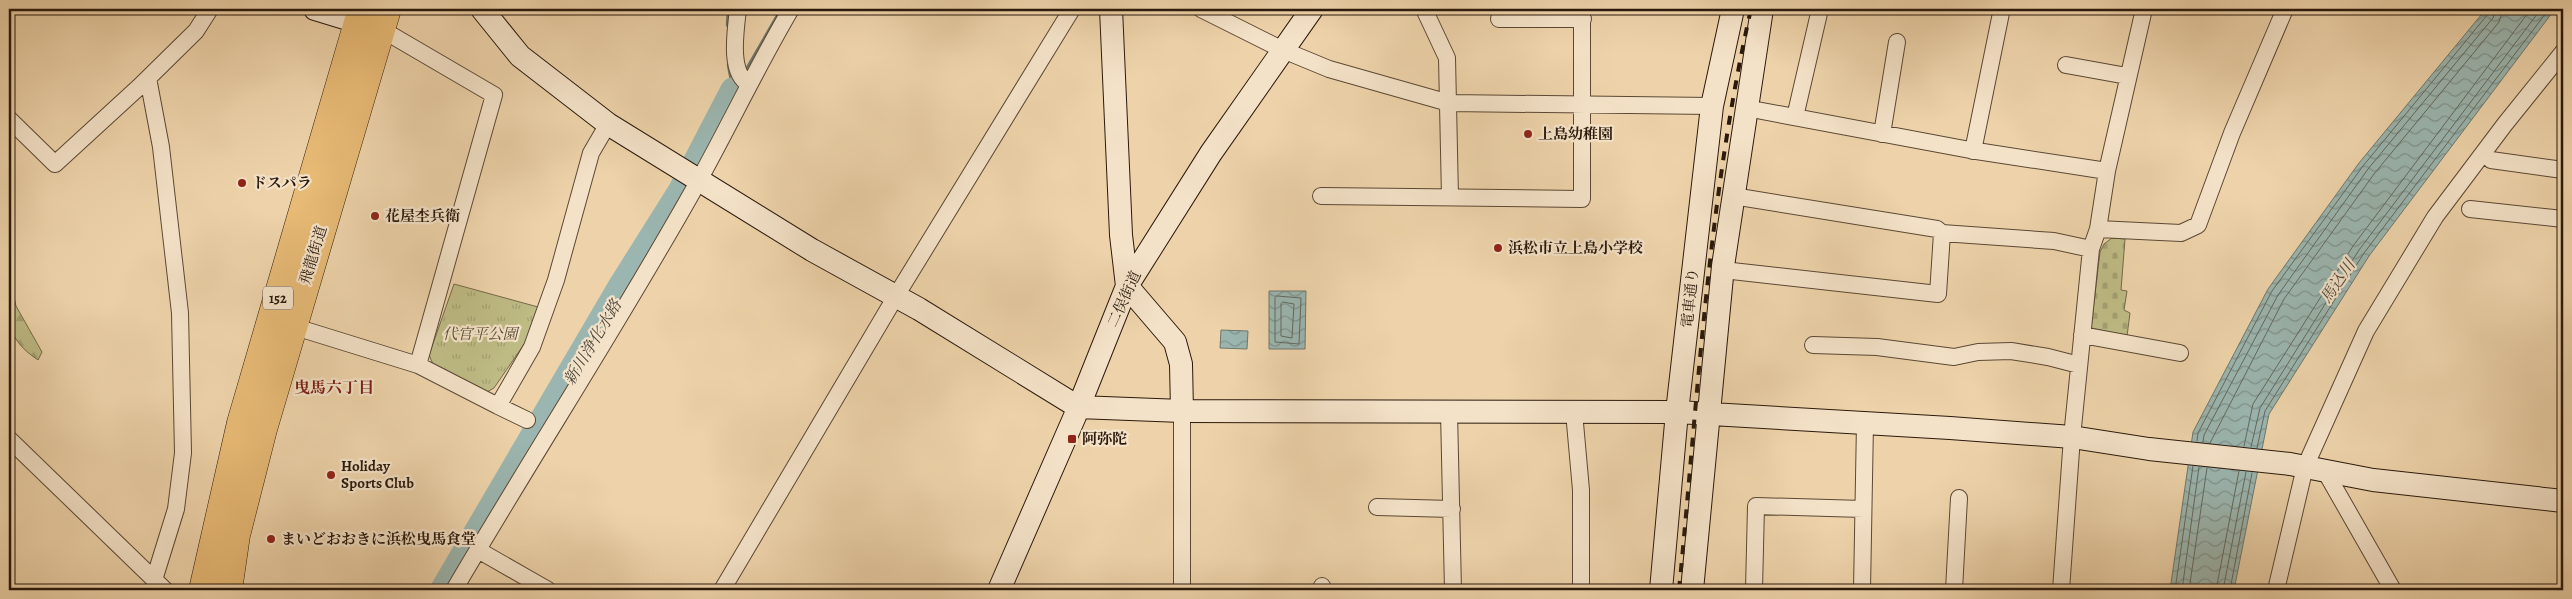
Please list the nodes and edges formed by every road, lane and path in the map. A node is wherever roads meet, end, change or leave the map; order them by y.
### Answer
1 (210, 9) edge
2 (315, 9) edge
3 (482, 9) edge
4 (738, 9) edge
5 (792, 9) edge
6 (1072, 9) edge
7 (1110, 9) edge
8 (1201, 9) edge
9 (1312, 9) edge
10 (1424, 9) edge
11 (1733, 9) edge
12 (1762, 9) edge
13 (1820, 9) edge
14 (2144, 9) edge
15 (2285, 9) edge
16 (2001, 13) dead end
17 (1582, 14) edge
18 (372, 17) edge
19 (1499, 19) dead end
20 (1897, 42) dead end
21 (1283, 50) junction
22 (2563, 52) edge
23 (2066, 65) dead end
24 (2127, 76) junction
25 (148, 78) junction
26 (743, 78) junction
27 (1449, 103) junction
28 (1584, 104) junction
29 (1712, 106) junction
30 (1746, 108) junction
31 (1795, 117) junction
32 (9, 119) edge
33 (608, 124) junction
34 (1882, 134) junction
35 (1973, 151) junction
36 (2491, 160) dead end
37 (2563, 170) edge
38 (2107, 171) junction
39 (691, 176) junction
40 (1321, 196) dead end
41 (1733, 196) junction
42 (1450, 197) junction
43 (2470, 209) dead end
44 (2563, 219) edge
45 (2098, 229) junction
46 (1942, 232) junction
47 (2091, 249) junction
48 (1723, 270) junction
49 (1127, 286) junction
50 (896, 296) junction
51 (292, 326) junction
52 (2082, 335) junction
53 (1813, 344) dead end
54 (2180, 353) dead end
55 (418, 365) junction
56 (2079, 365) junction
57 (498, 406) junction
58 (1078, 406) junction
59 (1182, 411) junction
60 (1449, 412) junction
61 (1574, 412) junction
62 (1677, 412) junction
63 (1707, 414) junction
64 (527, 420) dead end
65 (1865, 423) junction
66 (2072, 437) junction
67 (9, 440) edge
68 (2307, 467) junction
69 (1959, 498) dead end
70 (2563, 501) edge
71 (1377, 507) dead end
72 (1452, 509) junction
73 (1863, 509) junction
74 (2288, 536) junction
75 (478, 550) junction
76 (160, 585) edge
77 (203, 590) edge
78 (228, 590) edge
79 (454, 590) edge
80 (548, 590) edge
81 (722, 590) edge
82 (999, 590) edge
83 (1182, 590) edge
84 (1453, 590) edge
85 (1581, 590) edge
86 (1661, 590) edge
87 (1692, 590) edge
88 (1754, 590) edge
89 (1862, 590) edge
90 (1954, 590) edge
91 (2061, 590) edge
92 (2267, 590) edge
93 (2276, 590) edge
94 (2393, 590) edge

1 - 25 street
2 - 18 street
3 - 33 street
4 - 26 street
5 - 26 street
6 - 50 street
7 - 49 street
8 - 21 street
9 - 21 street, 二俣街道
10 - 27 street
11 - 29 street, 電車通り
12 - 30 street, 電車通り
13 - 31 street
14 - 24 street
15 - 45 street
16 - 35 street
17 - 19 street
17 - 28 street
18 - 51 highway, 飛龍街道 / 152
18 - 55 street
18 - 77 highway, 飛龍街道 / 152
20 - 34 street
21 - 27 street
21 - 49 street, 二俣街道
22 - 68 street
23 - 24 street
24 - 38 street
25 - 32 street
25 - 76 street
26 - 39 street
27 - 28 street
27 - 42 street
28 - 29 street
28 - 42 street
29 - 62 street, 電車通り
30 - 31 street
30 - 41 street, 電車通り
31 - 34 street
33 - 39 street
33 - 57 street
34 - 35 street
35 - 38 street
36 - 37 street
38 - 45 street
39 - 50 street
39 - 75 street
40 - 42 street
41 - 46 street
41 - 48 street, 電車通り
43 - 44 street
45 - 47 street
46 - 47 street
46 - 48 street
47 - 52 street
48 - 63 street, 電車通り
49 - 58 street, 二俣街道
49 - 59 street
50 - 58 street
50 - 81 street
51 - 55 street
51 - 78 highway, 飛龍街道 / 152
52 - 54 street
52 - 56 street
53 - 56 street
55 - 57 street
56 - 66 street
57 - 64 street
58 - 59 street
58 - 82 street, 二俣街道
59 - 60 street
59 - 83 street
60 - 61 street
60 - 72 street
61 - 62 street
61 - 85 street
62 - 63 street
62 - 86 street, 電車通り
63 - 65 street
63 - 87 street, 電車通り
65 - 66 street
65 - 73 street
66 - 68 street
66 - 91 street
67 - 76 street
68 - 70 street
68 - 74 street
68 - 94 street
69 - 90 street
71 - 72 street
72 - 84 street
73 - 88 street
73 - 89 street
74 - 92 street
74 - 93 street
75 - 79 street
75 - 80 street

